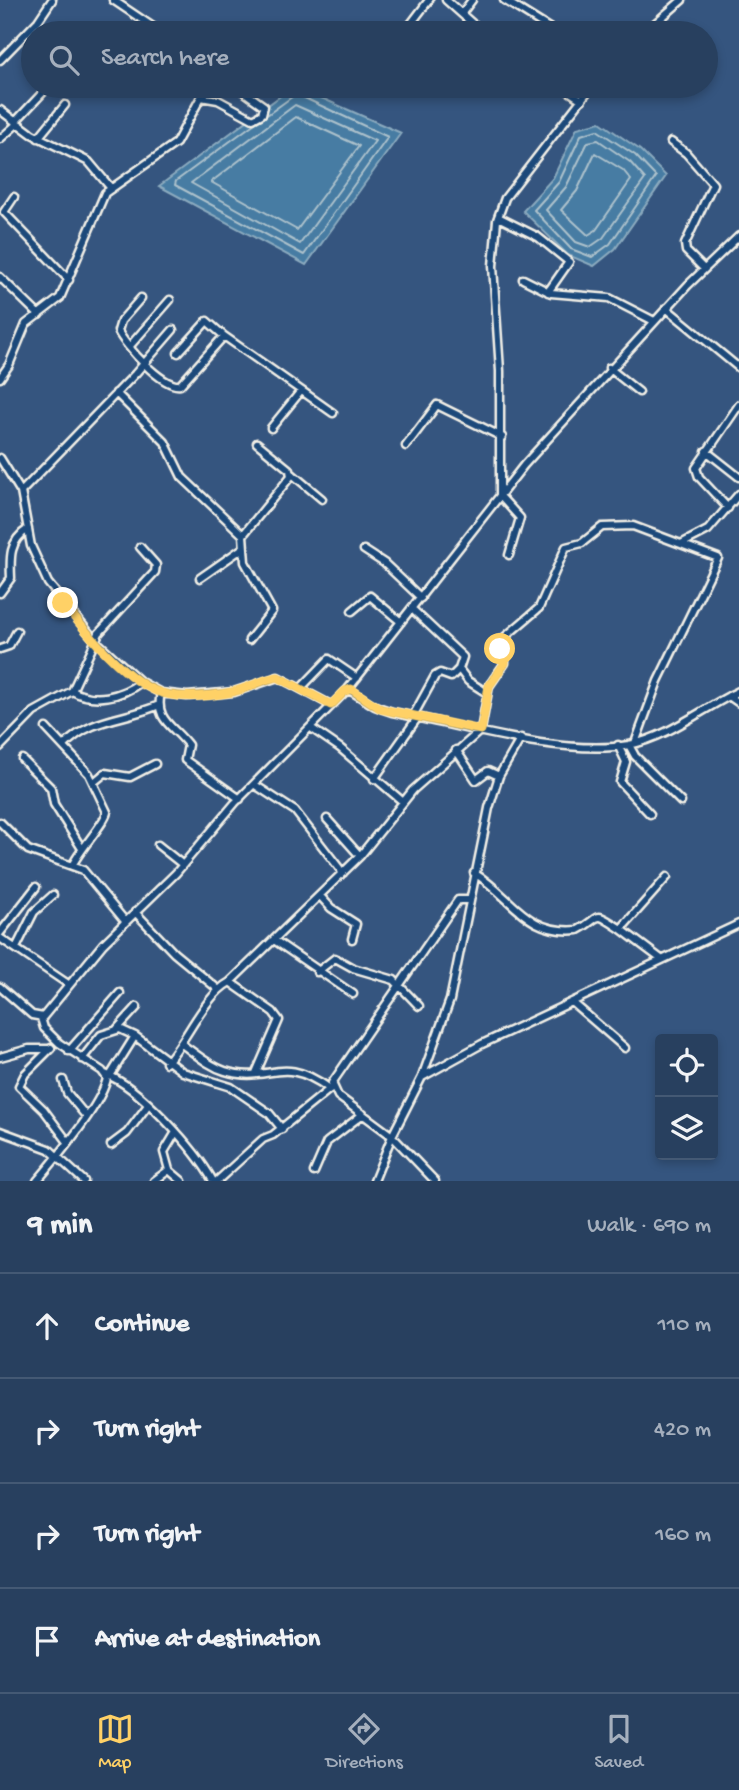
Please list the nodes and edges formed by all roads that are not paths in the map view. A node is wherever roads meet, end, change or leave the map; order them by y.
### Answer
1 (52, 0) edge
2 (113, 0) edge
3 (429, 0) edge
4 (446, 0) edge
5 (472, 0) edge
6 (504, 0) edge
7 (682, 0) edge
8 (461, 13) junction
9 (38, 21) edge
10 (144, 21) edge
11 (413, 21) edge
12 (470, 21) edge
13 (538, 21) edge
14 (658, 21) edge
15 (21, 38) edge
16 (1, 57) edge
17 (38, 98) edge
18 (201, 98) edge
19 (212, 98) edge
20 (253, 98) edge
21 (579, 98) edge
22 (582, 100) joint
23 (65, 104) dead end
24 (0, 110) edge
25 (16, 123) junction
26 (38, 138) junction
27 (0, 139) edge
28 (671, 142) dead end
29 (112, 186) junction
30 (14, 197) dead end
31 (498, 217) junction
32 (739, 236) edge
33 (704, 269) junction
34 (0, 277) edge
35 (69, 279) junction
36 (523, 279) dead end
37 (548, 292) junction
38 (141, 298) dead end
39 (170, 300) dead end
40 (666, 308) junction
41 (39, 315) junction
42 (654, 321) junction
43 (173, 330) dead end
44 (224, 336) junction
45 (129, 347) junction
46 (178, 353) dead end
47 (145, 364) junction
48 (609, 368) junction
49 (739, 368) edge
50 (0, 378) edge
51 (300, 391) junction
52 (639, 392) dead end
53 (116, 393) junction
54 (739, 405) edge
55 (333, 413) dead end
56 (271, 428) dead end
57 (502, 437) junction
58 (257, 443) dead end
59 (406, 446) dead end
60 (706, 452) junction
61 (0, 458) edge
62 (291, 473) junction
63 (739, 477) edge
64 (21, 492) junction
65 (739, 494) edge
66 (500, 496) junction
67 (322, 499) dead end
68 (727, 508) junction
69 (28, 529) junction
70 (243, 535) junction
71 (682, 543) junction
72 (140, 547) dead end
73 (243, 548) junction
74 (364, 550) dead end
75 (509, 555) dead end
76 (200, 578) dead end
77 (0, 593) edge
78 (421, 597) junction
79 (412, 609) junction
80 (352, 611) dead end
81 (401, 622) junction
82 (17, 632) dead end
83 (94, 640) junction
84 (249, 640) dead end
85 (0, 649) edge
86 (459, 669) junction
87 (357, 678) junction
88 (141, 682) junction
89 (301, 688) junction
90 (348, 689) junction
91 (72, 691) junction
92 (739, 691) edge
93 (161, 693) junction
94 (487, 693) junction
95 (729, 696) junction
96 (739, 703) edge
97 (159, 705) junction
98 (331, 705) junction
99 (415, 717) junction
100 (46, 728) dead end
101 (311, 728) junction
102 (481, 730) junction
103 (521, 738) junction
104 (632, 743) junction
105 (618, 745) junction
106 (64, 746) junction
107 (0, 747) edge
108 (456, 750) junction
109 (22, 759) dead end
110 (155, 764) dead end
111 (499, 776) junction
112 (373, 779) junction
113 (94, 782) junction
114 (255, 785) junction
115 (240, 799) junction
116 (402, 801) junction
117 (681, 802) dead end
118 (650, 814) dead end
119 (327, 819) dead end
120 (0, 822) edge
121 (158, 845) dead end
122 (81, 847) junction
123 (360, 856) junction
124 (183, 865) junction
125 (72, 866) junction
126 (343, 873) junction
127 (474, 873) junction
128 (667, 877) dead end
129 (36, 887) dead end
130 (53, 895) dead end
131 (320, 896) junction
132 (469, 900) junction
133 (135, 912) junction
134 (125, 921) junction
135 (739, 924) edge
136 (621, 929) junction
137 (0, 936) edge
138 (352, 939) dead end
139 (274, 940) junction
140 (16, 948) junction
141 (661, 959) junction
142 (317, 972) junction
143 (230, 982) junction
144 (68, 984) junction
145 (400, 984) junction
146 (0, 987) edge
147 (219, 990) junction
148 (120, 993) dead end
149 (353, 994) dead end
150 (572, 1002) junction
151 (419, 1006) dead end
152 (137, 1007) dead end
153 (41, 1018) junction
154 (117, 1029) junction
155 (135, 1036) junction
156 (59, 1043) junction
157 (183, 1045) junction
158 (51, 1048) junction
159 (625, 1048) dead end
160 (69, 1051) junction
161 (0, 1057) edge
162 (82, 1059) junction
163 (166, 1063) junction
164 (257, 1073) junction
165 (108, 1075) junction
166 (422, 1077) junction
167 (63, 1080) dead end
168 (331, 1088) junction
169 (148, 1105) junction
170 (362, 1114) junction
171 (86, 1116) junction
172 (282, 1129) junction
173 (0, 1131) edge
174 (176, 1132) junction
175 (392, 1136) junction
176 (68, 1142) junction
177 (111, 1145) dead end
178 (58, 1155) junction
179 (169, 1170) junction
180 (314, 1172) dead end
181 (37, 1181) edge
182 (84, 1181) edge
183 (154, 1181) edge
184 (182, 1181) edge
185 (215, 1181) edge
186 (374, 1181) edge
187 (435, 1181) edge

1 - 9 street
2 - 10 street
3 - 11 street
4 - 8 street
5 - 8 street
6 - 13 street
7 - 14 street
8 - 12 street
15 - 16 street
17 - 25 street
18 - 29 street
19 - 20 street
21 - 22 street
22 - 31 street
23 - 26 street
24 - 25 street
25 - 26 street
25 - 27 street
26 - 29 street
28 - 33 street
29 - 35 street
30 - 35 street
31 - 37 street
31 - 57 street
32 - 33 street
33 - 40 street
34 - 41 street
35 - 41 street
36 - 37 street
37 - 42 street
38 - 45 street
39 - 45 street
40 - 42 street
40 - 49 street
41 - 50 street
42 - 48 street
43 - 47 street
44 - 46 street
44 - 47 street
44 - 51 street
45 - 47 street
47 - 53 street
48 - 52 street
48 - 66 street
51 - 55 street
51 - 56 street
53 - 64 street
53 - 70 street
54 - 60 street
57 - 59 street
57 - 66 street
58 - 62 street
60 - 63 street
60 - 68 street
61 - 64 street
62 - 67 street
62 - 70 street
64 - 69 street
65 - 68 street
66 - 75 street
66 - 78 street
68 - 71 street
69 - 77 street
69 - 83 street
70 - 73 street
71 - 94 street
71 - 104 street
72 - 83 street
73 - 76 street
73 - 84 street
74 - 78 street
78 - 79 street
79 - 81 street
79 - 86 street
80 - 81 street
81 - 87 street
82 - 85 street
83 - 88 street
83 - 91 street
86 - 94 street
86 - 99 street
87 - 89 street
87 - 90 street
88 - 91 street
88 - 93 street
89 - 93 street
89 - 98 street
90 - 98 street
90 - 99 street
91 - 107 street
92 - 95 street
93 - 97 street
94 - 102 street
95 - 96 street
95 - 104 street
97 - 106 street
97 - 115 street
98 - 101 street
99 - 102 street
99 - 112 street
100 - 106 street
101 - 112 street
101 - 114 street
102 - 103 street
102 - 108 street
103 - 105 street
103 - 111 street
104 - 105 street
104 - 117 street
105 - 118 street
106 - 113 street
108 - 111 street
108 - 116 street
109 - 122 street
110 - 113 street
111 - 127 street
112 - 116 street
113 - 122 street
114 - 115 street
114 - 126 street
115 - 124 street
116 - 123 street
119 - 123 street
120 - 125 street
121 - 124 street
122 - 125 street
123 - 126 street
124 - 133 street
125 - 134 street
126 - 131 street
127 - 132 street
127 - 136 street
128 - 136 street
129 - 137 street
130 - 140 street
131 - 138 street
131 - 139 street
132 - 145 street
132 - 166 street
133 - 134 street
133 - 147 street
134 - 144 street
135 - 141 street
136 - 141 street
137 - 140 street
139 - 142 street
139 - 143 street
140 - 144 street
141 - 150 street
142 - 145 street
142 - 149 street
143 - 147 street
143 - 164 street
144 - 153 street
145 - 151 street
145 - 168 street
146 - 153 street
147 - 157 street
148 - 160 street
150 - 159 street
150 - 166 street
152 - 154 street
153 - 156 street
154 - 155 street
154 - 162 street
155 - 163 street
155 - 165 street
156 - 158 street
156 - 160 street
157 - 163 street
157 - 164 street
158 - 161 street
158 - 176 street
160 - 162 street
162 - 165 street
163 - 172 street
164 - 168 street
165 - 169 street
165 - 171 street
166 - 175 street
167 - 171 street
168 - 170 street
168 - 172 street
169 - 174 street
169 - 177 street
170 - 175 street
170 - 180 street
171 - 176 street
172 - 185 street
173 - 178 street
174 - 179 street
174 - 185 street
175 - 186 street
175 - 187 street
176 - 178 street
178 - 181 street
178 - 182 street
179 - 183 street
179 - 184 street

